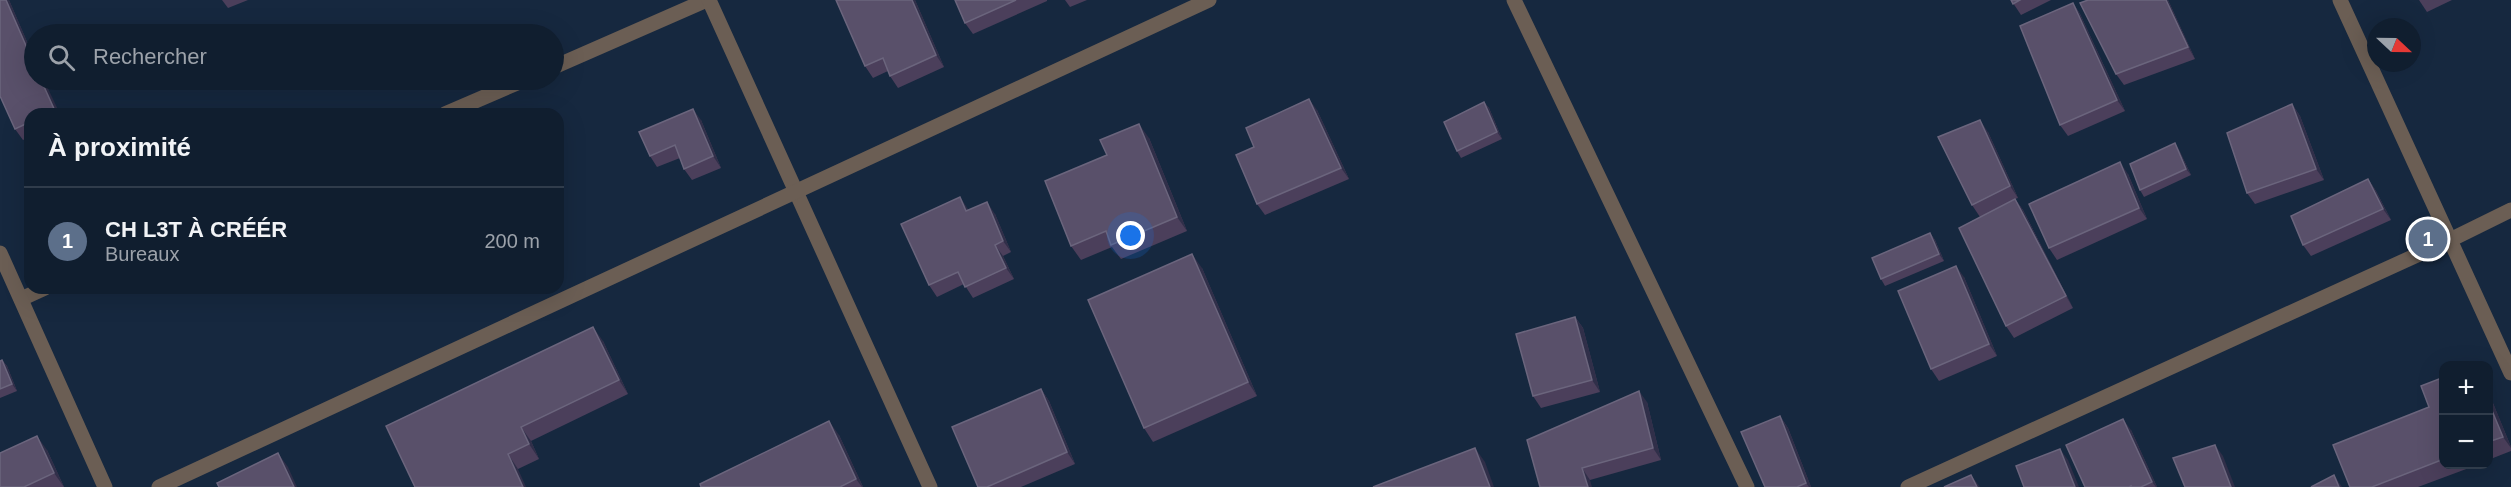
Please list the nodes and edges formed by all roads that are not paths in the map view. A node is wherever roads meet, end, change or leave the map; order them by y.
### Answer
1 (708, 0) edge
2 (1209, 0) edge
3 (1514, 0) edge
4 (2340, 0) edge
5 (564, 63) edge
6 (501, 90) edge
7 (459, 108) edge
8 (797, 193) junction
9 (2511, 210) edge
10 (2450, 240) junction
11 (0, 253) edge
12 (31, 294) edge
13 (21, 298) junction
14 (2511, 373) edge
15 (105, 487) edge
16 (159, 487) edge
17 (930, 487) edge
18 (1747, 487) edge
19 (1908, 487) edge

1 - 5 street
1 - 8 street
2 - 8 street
3 - 18 street
4 - 10 street
6 - 7 street
8 - 16 street
8 - 17 street
9 - 10 street
10 - 14 street
10 - 19 street
11 - 13 street
12 - 13 street
13 - 15 street

